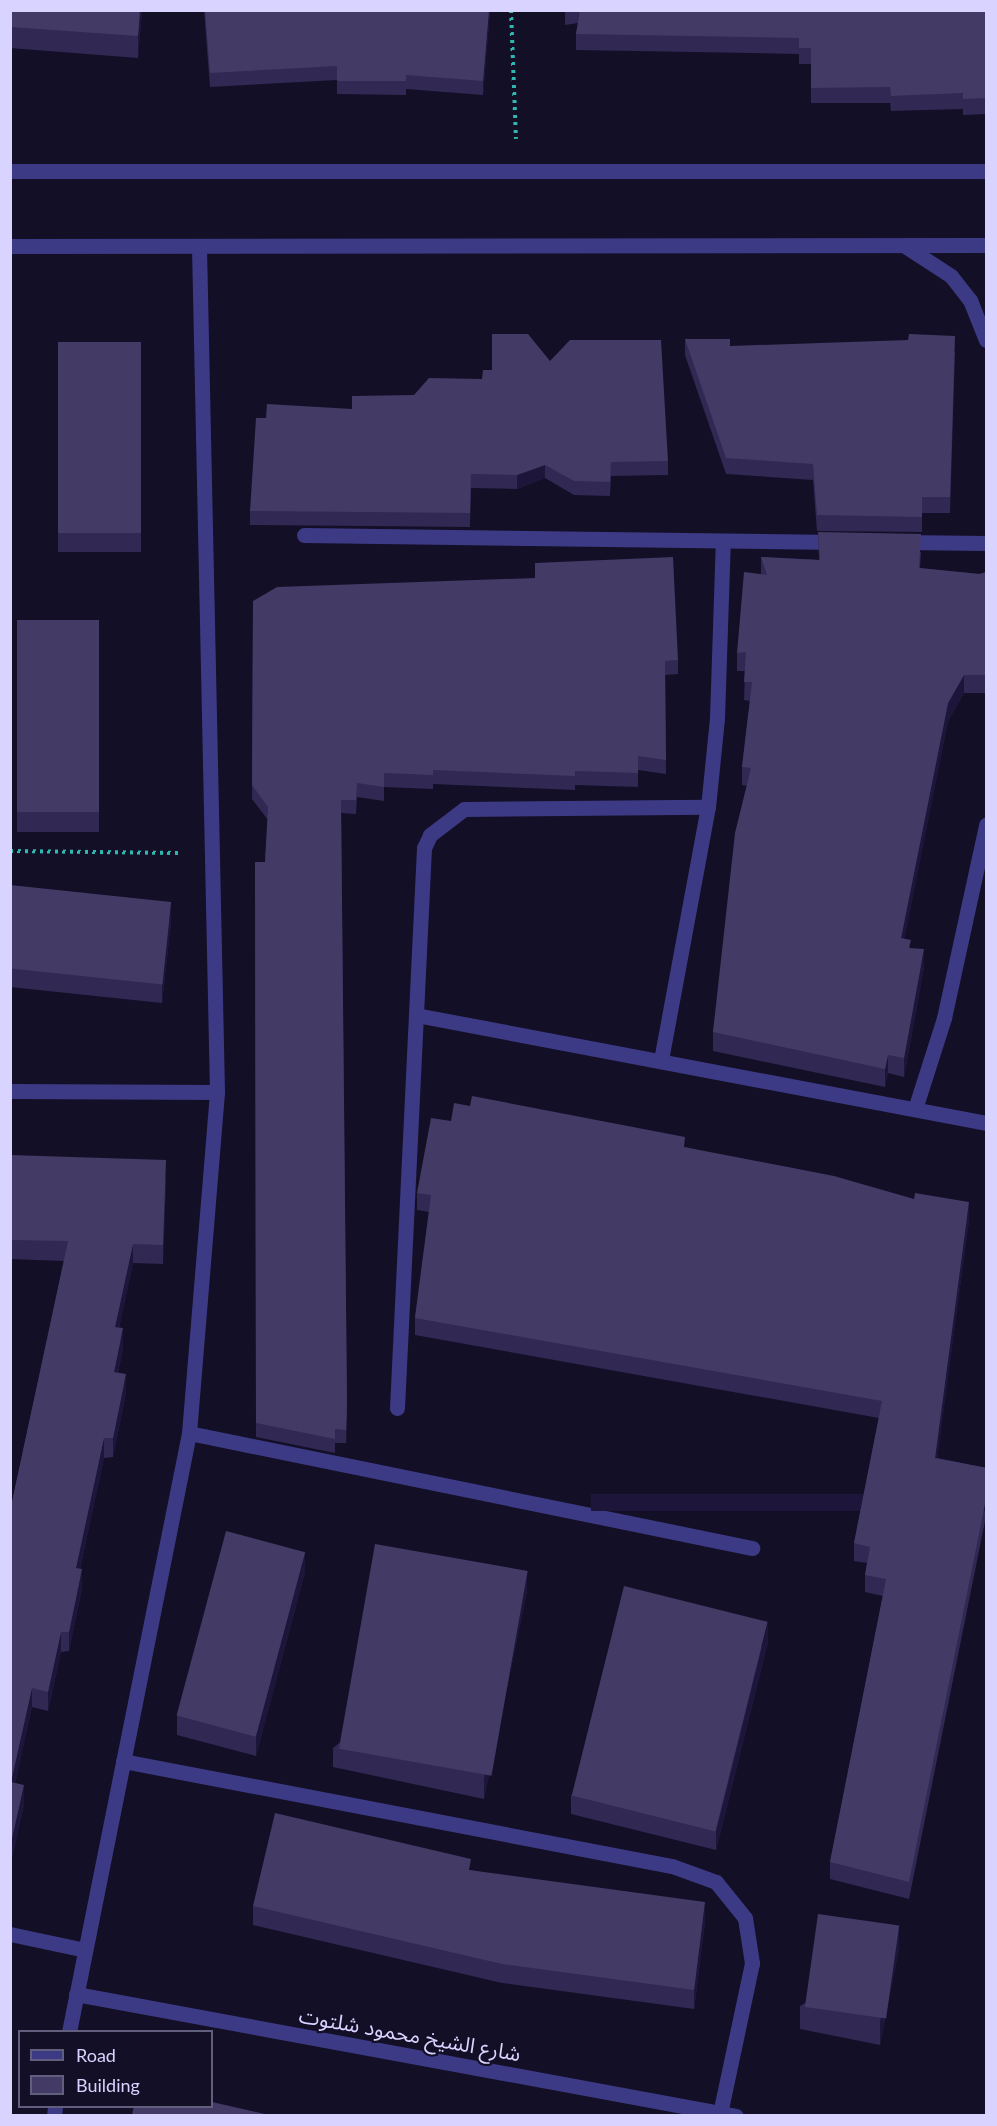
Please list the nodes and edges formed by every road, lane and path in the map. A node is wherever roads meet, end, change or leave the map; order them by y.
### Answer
1 (511, 10) edge
2 (10, 171) edge
3 (518, 171) junction
4 (987, 171) edge
5 (900, 244) junction
6 (987, 245) edge
7 (10, 246) edge
8 (199, 246) junction
9 (987, 340) edge
10 (304, 535) edge
11 (723, 541) junction
12 (855, 542) edge
13 (879, 542) edge
14 (987, 543) edge
15 (708, 807) junction
16 (987, 825) edge
17 (10, 851) edge
18 (212, 854) junction
19 (417, 1015) junction
20 (661, 1060) junction
21 (10, 1091) edge
22 (217, 1092) junction
23 (915, 1109) junction
24 (987, 1123) edge
25 (398, 1408) dead end
26 (189, 1433) junction
27 (752, 1548) dead end
28 (123, 1761) junction
29 (10, 1934) edge
30 (85, 1950) junction
31 (76, 1994) junction
32 (69, 2030) edge
33 (680, 2111) edge
34 (728, 2114) edge

1 - 3 path
2 - 3 street
3 - 4 street
5 - 6 street
5 - 8 street
5 - 9 street
7 - 8 street
8 - 18 street
10 - 11 street
11 - 12 street
11 - 15 street
13 - 14 street
15 - 19 street
15 - 20 street
16 - 23 street
17 - 18 path
18 - 22 street
19 - 20 street
19 - 25 street
20 - 23 street
21 - 22 street
22 - 26 street
23 - 24 street
26 - 27 street
26 - 28 street
28 - 30 street
28 - 34 street
29 - 30 street
30 - 31 street
31 - 32 street
31 - 33 street, شارع الشيخ محمود شلتوت
33 - 34 street, شارع الشيخ محمود شلتوت

